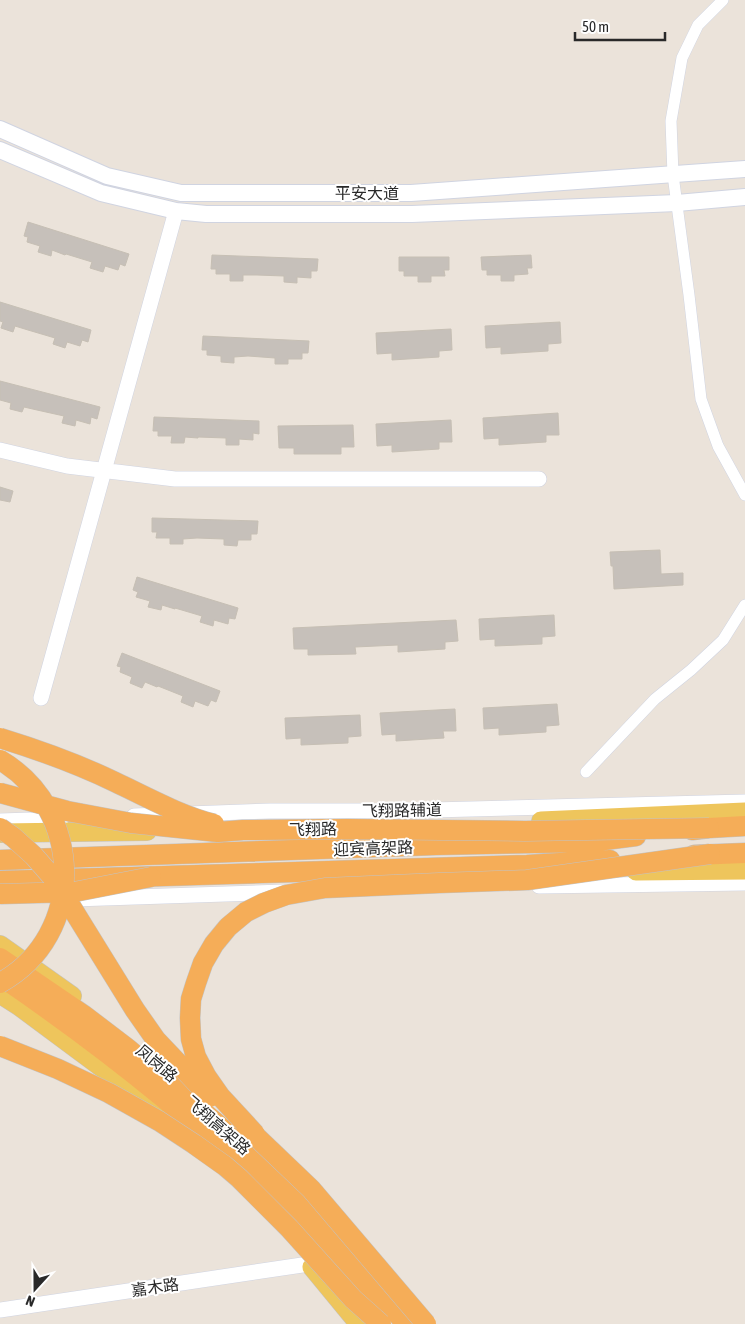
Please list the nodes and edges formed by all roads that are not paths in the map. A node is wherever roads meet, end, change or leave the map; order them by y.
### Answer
1 (723, 0) edge
2 (0, 128) edge
3 (0, 150) edge
4 (745, 169) edge
5 (673, 175) junction
6 (745, 197) edge
7 (677, 203) junction
8 (176, 211) junction
9 (0, 450) edge
10 (104, 470) junction
11 (539, 479) dead end
12 (745, 495) edge
13 (745, 605) edge
14 (41, 698) dead end
15 (0, 738) edge
16 (0, 760) edge
17 (586, 772) dead end
18 (0, 793) edge
19 (745, 802) edge
20 (745, 812) edge
21 (0, 821) edge
22 (745, 826) edge
23 (0, 828) edge
24 (709, 828) junction
25 (243, 830) junction
26 (0, 833) edge
27 (745, 853) edge
28 (710, 854) junction
29 (0, 860) edge
30 (745, 870) edge
31 (152, 877) junction
32 (0, 881) edge
33 (745, 883) edge
34 (0, 890) edge
35 (0, 894) edge
36 (0, 902) edge
37 (0, 945) edge
38 (0, 958) edge
39 (0, 976) edge
40 (0, 983) edge
41 (0, 994) edge
42 (0, 1046) edge
43 (255, 1134) junction
44 (310, 1264) junction
45 (0, 1310) edge
46 (359, 1324) edge
47 (380, 1324) edge
48 (385, 1324) edge
49 (406, 1324) edge
50 (426, 1324) edge

1 - 5 street
2 - 5 main road, 平安大道
3 - 8 main road, 平安大道
4 - 5 main road, 平安大道
5 - 7 street
6 - 7 main road, 平安大道
7 - 8 main road, 平安大道
7 - 12 street
8 - 10 street
9 - 10 street
10 - 11 street
10 - 14 street
13 - 17 street
15 - 25 highway, bridge
16 - 40 highway, bridge
18 - 25 highway, bridge
19 - 21 street, 飞翔路辅道
20 - 26 main road, 飞翔路
22 - 24 highway, 迎宾高架路
23 - 43 highway, bridge
24 - 25 highway, bridge
24 - 29 highway, 迎宾高架路, bridge
27 - 28 highway, 迎宾高架路
28 - 31 highway, 迎宾高架路, bridge
28 - 43 highway, bridge
30 - 34 main road
31 - 32 highway, 迎宾高架路, bridge
31 - 35 highway, bridge
33 - 36 street
37 - 50 main road, 凤岗路
38 - 49 highway, 飞翔高架路
39 - 48 highway, 飞翔高架路, bridge
41 - 44 main road
42 - 47 highway, bridge
43 - 50 highway, bridge
44 - 45 street, 嘉木路
44 - 46 main road

